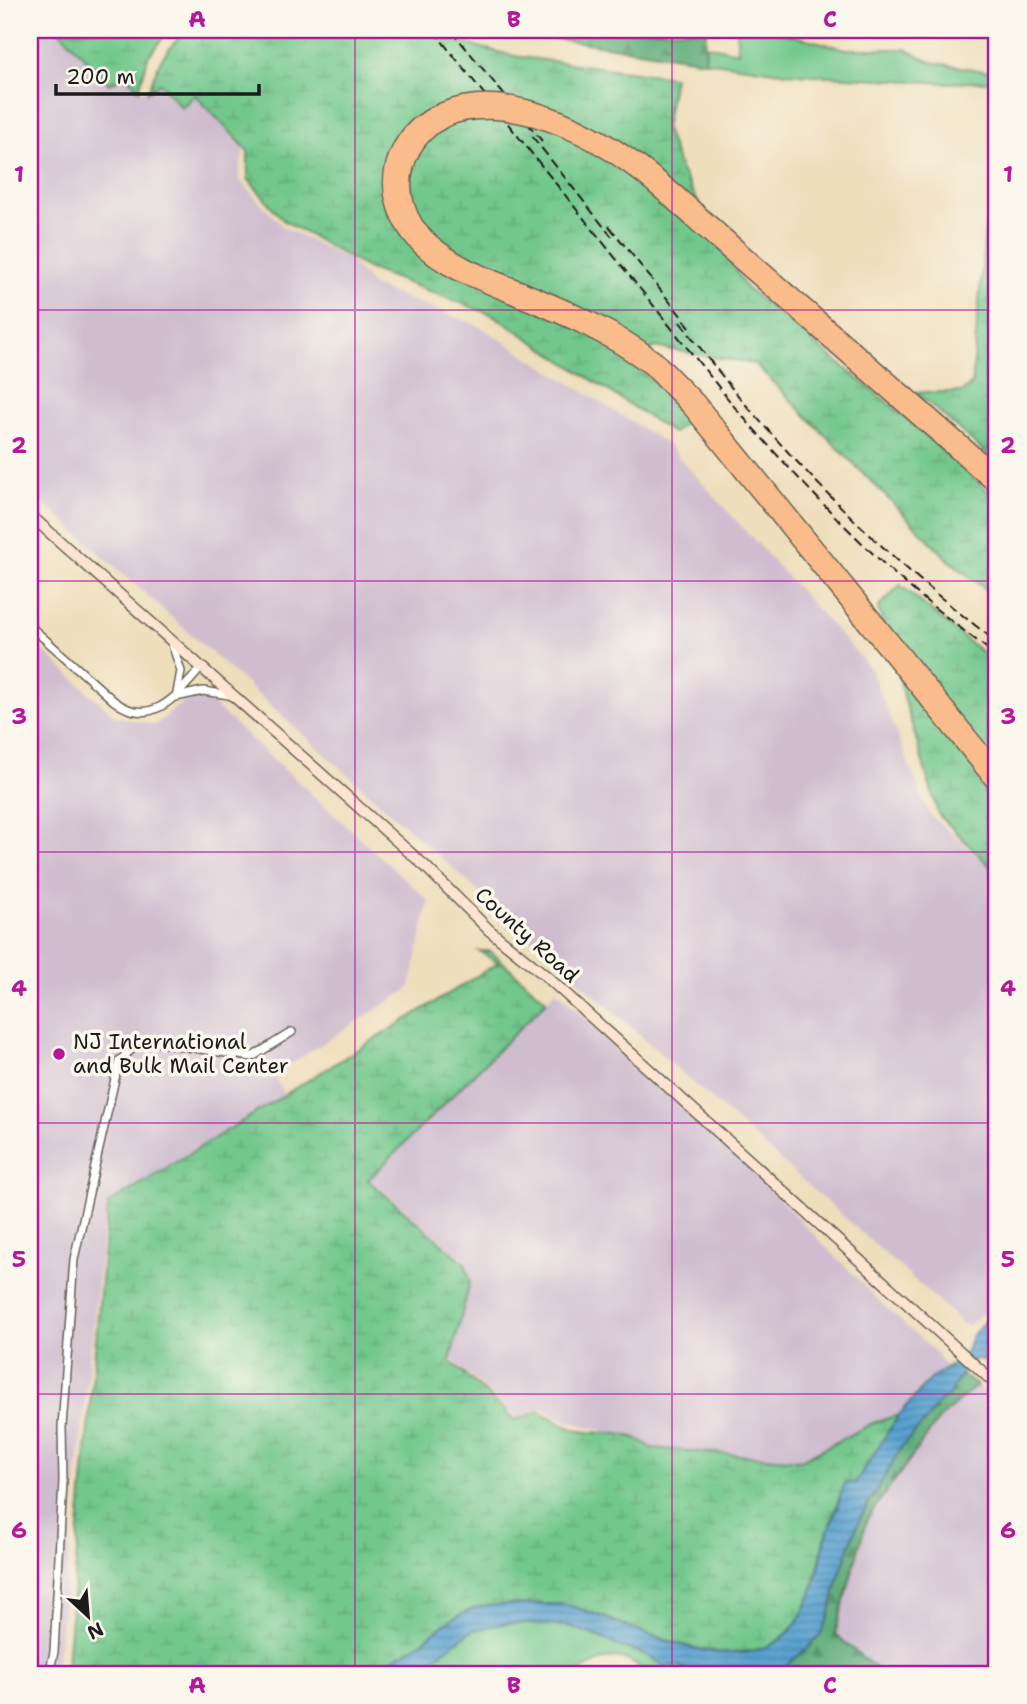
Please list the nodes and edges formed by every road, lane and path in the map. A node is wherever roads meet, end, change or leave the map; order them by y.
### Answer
1 (654, 364) junction
2 (904, 399) junction
3 (997, 474) edge
4 (997, 487) edge
5 (30, 515) edge
6 (31, 629) edge
7 (168, 637) junction
8 (202, 667) junction
9 (175, 697) junction
10 (236, 697) junction
11 (997, 770) edge
12 (997, 786) edge
13 (292, 1032) dead end
14 (997, 1385) edge
15 (49, 1674) edge

1 - 2 highway, bridge
1 - 11 highway
1 - 12 highway
2 - 3 highway
2 - 4 highway
5 - 7 main road, County Road
6 - 9 street
7 - 8 main road, County Road
7 - 9 street
8 - 9 street
8 - 10 main road, County Road
9 - 10 street
10 - 14 main road, County Road
13 - 15 street

